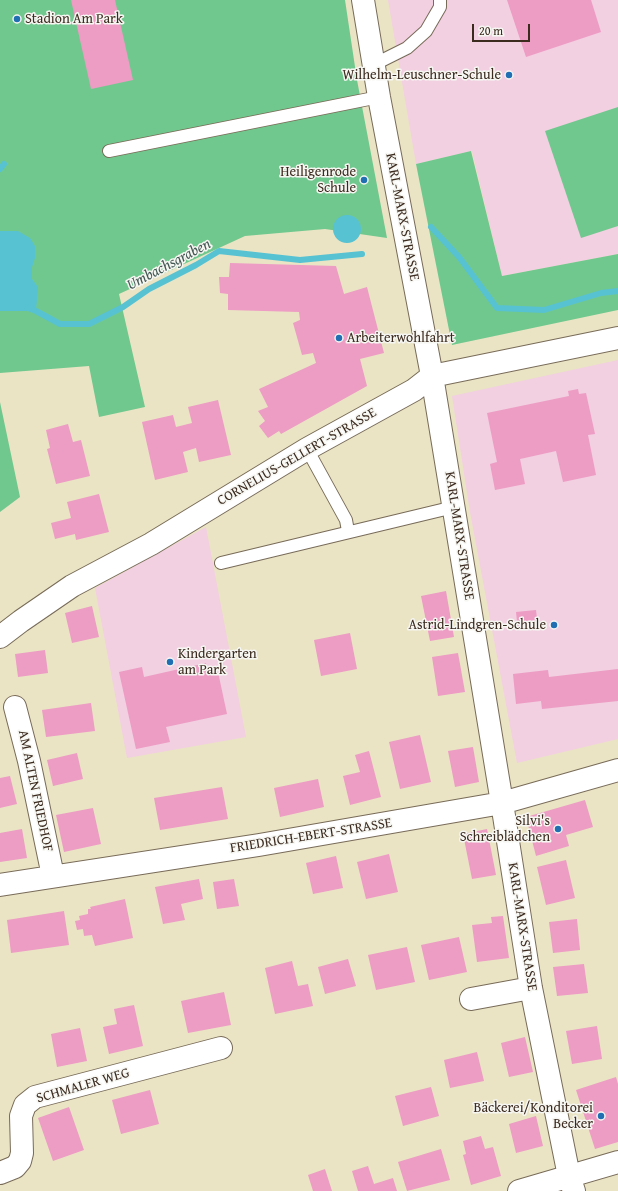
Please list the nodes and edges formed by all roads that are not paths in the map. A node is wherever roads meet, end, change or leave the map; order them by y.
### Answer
1 (363, 0) edge
2 (440, 0) edge
3 (375, 64) junction
4 (379, 97) junction
5 (109, 151) dead end
6 (618, 338) edge
7 (432, 376) junction
8 (307, 449) junction
9 (454, 507) junction
10 (348, 531) junction
11 (221, 563) dead end
12 (0, 637) edge
13 (15, 707) dead end
14 (618, 770) edge
15 (502, 803) junction
16 (53, 876) junction
17 (0, 885) edge
18 (531, 988) junction
19 (471, 999) dead end
20 (221, 1048) dead end
21 (618, 1162) edge
22 (0, 1172) edge
23 (571, 1183) edge
24 (518, 1191) edge

1 - 3 street, KARL-MARX-STRASSE
2 - 3 lane
3 - 4 street, KARL-MARX-STRASSE
4 - 5 lane
4 - 7 street, KARL-MARX-STRASSE
6 - 7 street, CORNELIUS-GELLERT-STRASSE
7 - 8 street, CORNELIUS-GELLERT-STRASSE
7 - 9 street, KARL-MARX-STRASSE
8 - 10 lane
8 - 12 street, CORNELIUS-GELLERT-STRASSE
9 - 10 lane
9 - 15 street, KARL-MARX-STRASSE
10 - 11 lane
13 - 16 street, AM ALTEN FRIEDHOF
14 - 15 street, FRIEDRICH-EBERT-STRASSE
15 - 16 street, FRIEDRICH-EBERT-STRASSE
15 - 18 street, KARL-MARX-STRASSE
16 - 17 street, FRIEDRICH-EBERT-STRASSE
18 - 19 street
18 - 23 street, KARL-MARX-STRASSE
20 - 22 street, SCHMALER WEG
21 - 23 street
23 - 24 street

